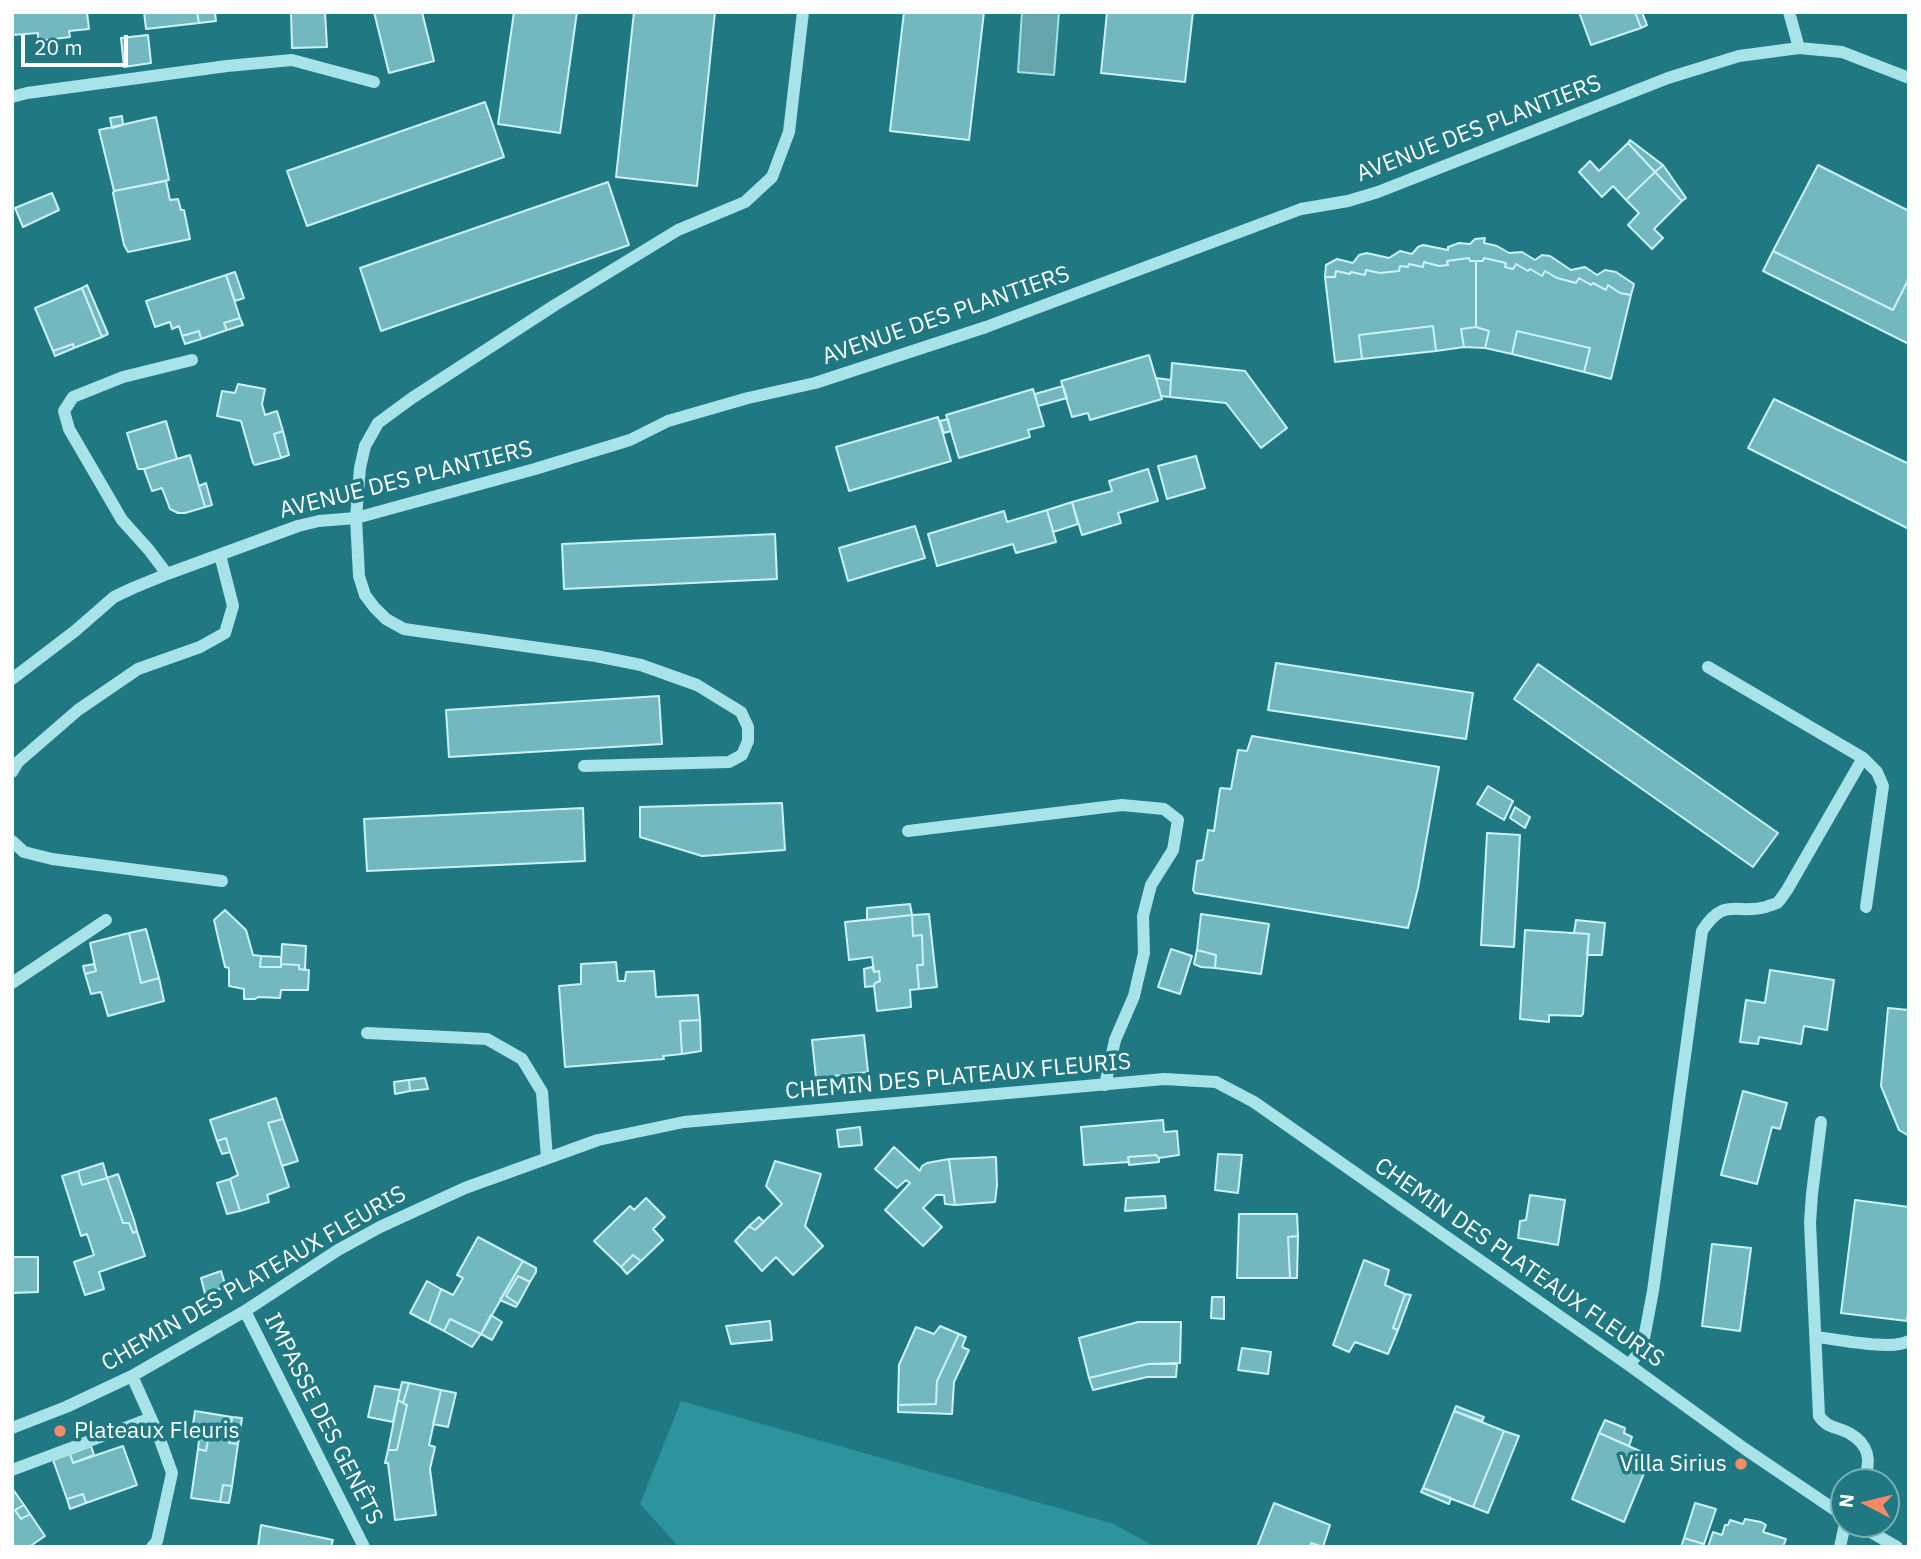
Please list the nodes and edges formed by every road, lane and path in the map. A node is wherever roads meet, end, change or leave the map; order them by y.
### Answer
1 (803, 12) edge
2 (1789, 12) edge
3 (1799, 48) junction
4 (1909, 78) edge
5 (374, 82) dead end
6 (12, 97) edge
7 (192, 359) dead end
8 (356, 517) junction
9 (220, 555) junction
10 (167, 574) junction
11 (1708, 667) dead end
12 (12, 679) edge
13 (1863, 758) junction
14 (584, 766) dead end
15 (12, 772) edge
16 (908, 831) dead end
17 (12, 841) edge
18 (222, 881) dead end
19 (1866, 907) dead end
20 (106, 920) dead end
21 (12, 983) edge
22 (367, 1033) dead end
23 (1105, 1085) junction
24 (1821, 1122) dead end
25 (547, 1158) junction
26 (245, 1311) junction
27 (1816, 1336) junction
28 (1909, 1341) edge
29 (1629, 1365) junction
30 (132, 1376) junction
31 (151, 1418) junction
32 (12, 1428) edge
33 (1867, 1468) edge
34 (12, 1470) edge
35 (1830, 1507) edge
36 (1881, 1538) edge
37 (152, 1547) edge
38 (364, 1547) edge
39 (1897, 1547) edge

1 - 8 street
2 - 3 street
3 - 4 street, AVENUE DES PLANTIERS
3 - 8 street, AVENUE DES PLANTIERS
5 - 6 street
7 - 10 street
8 - 9 street, AVENUE DES PLANTIERS
8 - 14 street
9 - 10 street, AVENUE DES PLANTIERS
9 - 15 street
10 - 12 street, AVENUE DES PLANTIERS
11 - 13 street
13 - 19 street
13 - 29 street
16 - 23 street
17 - 18 street
20 - 21 street
22 - 25 street
23 - 25 street, CHEMIN DES PLATEAUX FLEURIS
23 - 29 street, CHEMIN DES PLATEAUX FLEURIS
24 - 27 street
25 - 26 street, CHEMIN DES PLATEAUX FLEURIS
26 - 30 street, CHEMIN DES PLATEAUX FLEURIS
26 - 38 street, IMPASSE DES GENÊTS
27 - 28 street
27 - 33 street
29 - 35 street, CHEMIN DES PLATEAUX FLEURIS
30 - 31 street
30 - 32 street, CHEMIN DES PLATEAUX FLEURIS
31 - 34 street
31 - 37 street
36 - 39 street

